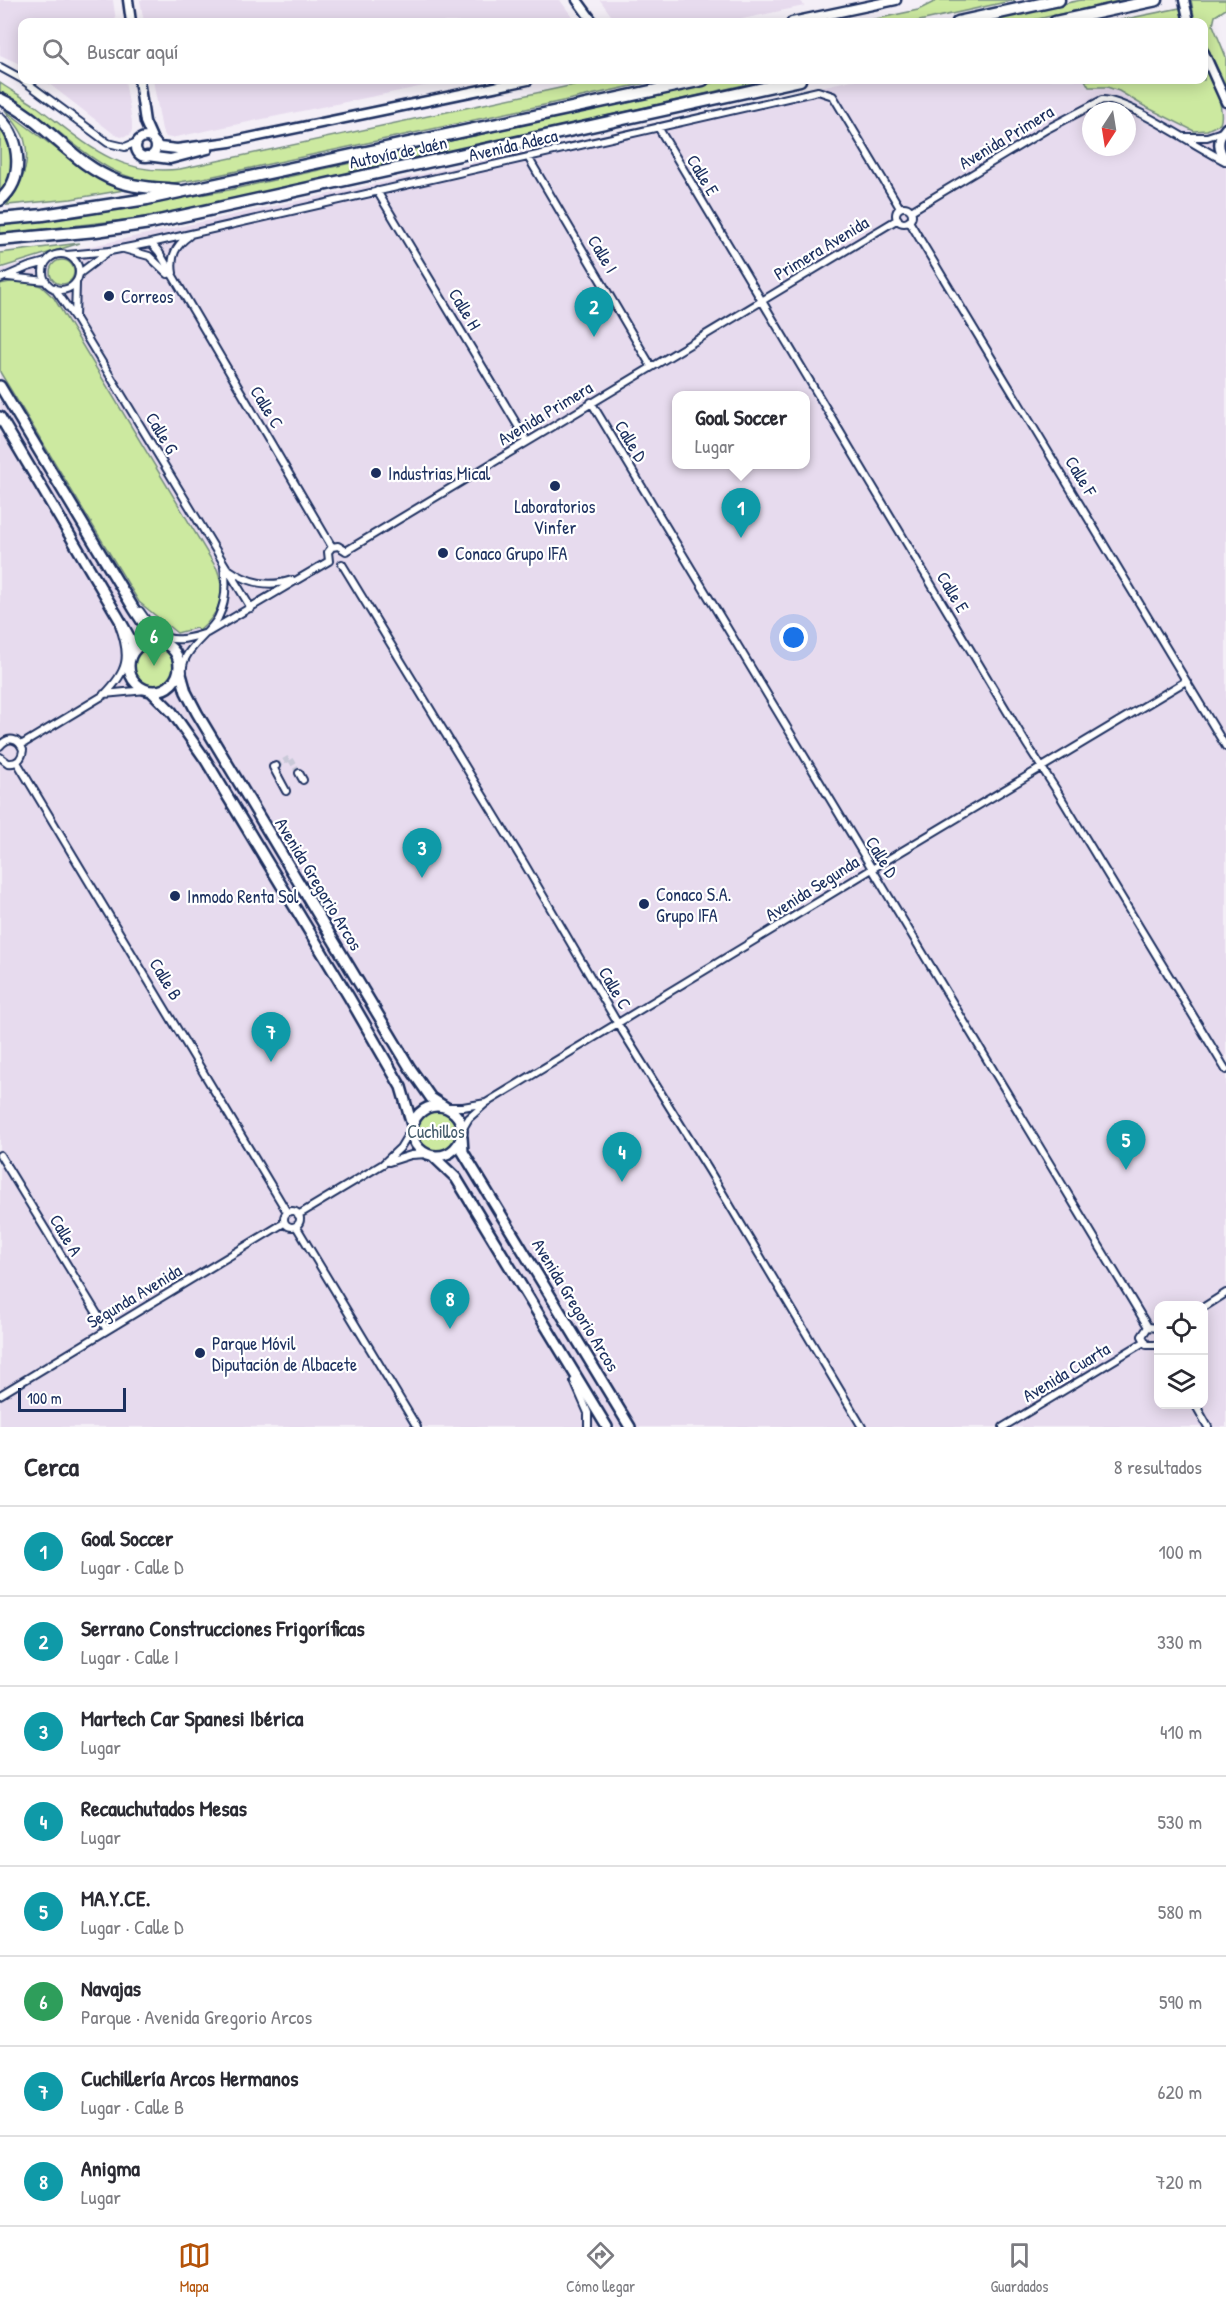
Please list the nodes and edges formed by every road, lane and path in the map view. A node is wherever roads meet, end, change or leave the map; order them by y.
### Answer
1 (128, 0) edge
2 (578, 0) edge
3 (896, 0) edge
4 (1059, 0) edge
5 (1157, 0) edge
6 (1184, 0) edge
7 (130, 18) edge
8 (589, 18) edge
9 (811, 18) edge
10 (976, 18) edge
11 (1074, 18) edge
12 (1188, 18) edge
13 (1208, 64) edge
14 (0, 67) edge
15 (18, 76) edge
16 (30, 84) edge
17 (140, 84) edge
18 (509, 84) edge
19 (684, 84) edge
20 (782, 84) edge
21 (0, 99) edge
22 (1226, 102) edge
23 (0, 119) edge
24 (145, 122) junction
25 (658, 127) junction
26 (1224, 128) edge
27 (1184, 137) junction
28 (138, 140) junction
29 (154, 141) junction
30 (230, 142) junction
31 (147, 156) junction
32 (528, 157) junction
33 (1226, 160) edge
34 (186, 191) junction
35 (377, 191) junction
36 (0, 200) edge
37 (900, 208) junction
38 (911, 211) junction
39 (0, 219) edge
40 (898, 219) junction
41 (909, 221) junction
42 (193, 233) junction
43 (0, 242) edge
44 (151, 243) junction
45 (120, 248) junction
46 (110, 251) junction
47 (68, 255) junction
48 (153, 259) junction
49 (46, 262) junction
50 (80, 273) junction
51 (8, 277) junction
52 (0, 279) edge
53 (46, 281) junction
54 (175, 282) junction
55 (76, 283) junction
56 (54, 288) junction
57 (761, 302) junction
58 (75, 318) junction
59 (651, 366) junction
60 (0, 386) edge
61 (591, 402) junction
62 (0, 417) edge
63 (527, 441) junction
64 (332, 547) junction
65 (346, 551) junction
66 (329, 561) junction
67 (342, 564) junction
68 (225, 566) junction
69 (303, 576) junction
70 (97, 578) junction
71 (121, 588) junction
72 (251, 608) junction
73 (207, 633) junction
74 (176, 640) junction
75 (163, 643) junction
76 (181, 663) junction
77 (127, 664) junction
78 (1186, 681) junction
79 (148, 690) junction
80 (104, 694) junction
81 (0, 735) edge
82 (2, 743) edge
83 (21, 745) junction
84 (1226, 747) edge
85 (0, 757) edge
86 (17, 762) junction
87 (276, 766) dead end
88 (1042, 768) junction
89 (299, 773) tunnel mouth
90 (303, 780) dead end
91 (286, 791) dead end
92 (872, 869) junction
93 (618, 1024) junction
94 (1226, 1070) edge
95 (486, 1103) junction
96 (446, 1107) junction
97 (412, 1126) junction
98 (462, 1133) junction
99 (0, 1155) edge
100 (430, 1155) junction
101 (383, 1164) junction
102 (287, 1212) junction
103 (298, 1215) junction
104 (284, 1223) junction
105 (296, 1226) junction
106 (1226, 1293) edge
107 (1208, 1304) edge
108 (1148, 1327) junction
109 (1154, 1328) edge
110 (107, 1330) junction
111 (1144, 1342) junction
112 (1154, 1346) edge
113 (559, 1348) junction
114 (0, 1395) edge
115 (1198, 1409) edge
116 (417, 1427) edge
117 (588, 1427) edge
118 (607, 1427) edge
119 (630, 1427) edge
120 (862, 1427) edge
121 (1003, 1427) edge
122 (1208, 1427) edge

1 - 7 street
2 - 8 street
3 - 9 street
4 - 10 highway
5 - 11 highway
6 - 12 street
13 - 22 street
14 - 15 street
16 - 28 street
17 - 24 street
18 - 30 street
19 - 34 highway, Autovía de Jaén
20 - 43 highway, Autovía de Jaén
21 - 34 highway
23 - 36 highway
24 - 28 street
24 - 29 street
25 - 32 street, Avenida Adeca
25 - 37 street, Avenida Adeca
25 - 57 street, Calle E
26 - 27 street
26 - 33 street
27 - 33 street
27 - 38 street, Avenida Primera
28 - 29 street
28 - 31 street
29 - 30 street
29 - 31 street
30 - 31 street
32 - 35 street, Avenida Adeca
32 - 59 street, Calle I
34 - 39 highway, Autovía de Jaén
35 - 42 street, Avenida Adeca
35 - 63 street, Calle H
37 - 38 street
37 - 40 street
38 - 41 street
40 - 41 street
40 - 57 street, Primera Avenida
41 - 78 street, Calle F
42 - 44 street, Avenida Adeca
42 - 54 street, Calle C
44 - 45 street, Avenida Adeca
44 - 48 street
44 - 54 street, Calle C
45 - 46 street, Avenida Adeca
45 - 48 street, Calle C
46 - 47 street, Avenida Adeca
46 - 50 street, Avenida Adeca
47 - 49 street
47 - 50 street
48 - 54 street, Calle C
49 - 51 street
49 - 53 street
50 - 55 street
51 - 52 street
51 - 53 street
53 - 56 street
54 - 64 street, Calle C
55 - 56 street
55 - 58 street
56 - 58 street, Calle G
57 - 59 street, Avenida Primera
57 - 88 street, Calle E
58 - 68 street, Calle G
59 - 61 street, Avenida Primera
60 - 71 main road
61 - 63 street, Avenida Primera
61 - 92 street, Calle D
62 - 70 main road
63 - 65 street, Avenida Primera
64 - 65 street
64 - 66 street
65 - 67 street
66 - 67 street
66 - 69 street
67 - 93 street, Calle C
68 - 69 street
68 - 72 street, Calle G
68 - 73 street, Calle G
69 - 72 street
70 - 77 street
70 - 77 main road
71 - 74 street
71 - 75 main road
72 - 73 street
73 - 74 street
73 - 76 street
74 - 75 street
75 - 76 main road
75 - 77 main road
76 - 79 main road
76 - 96 main road, Avenida Gregorio Arcos
77 - 79 main road
77 - 80 street
78 - 84 street, Calle F
78 - 88 street, Avenida Segunda
79 - 80 street
79 - 97 main road, Avenida Gregorio Arcos
80 - 83 street
81 - 82 street
82 - 83 street
83 - 86 street
85 - 86 street
86 - 102 street, Calle B
87 - 91 street
88 - 92 street, Avenida Segunda
88 - 94 street, Calle E
89 - 90 street
92 - 93 street, Avenida Segunda
92 - 108 street, Calle D
93 - 95 street, Avenida Segunda
93 - 120 street, Calle C
95 - 96 street, Avenida Segunda
95 - 98 street, Avenida Segunda
96 - 97 main road
96 - 98 main road
97 - 100 main road
97 - 101 street
98 - 100 main road
98 - 119 main road, Avenida Gregorio Arcos
99 - 110 street, Calle A
100 - 101 street
100 - 113 main road, Avenida Gregorio Arcos
101 - 103 street
102 - 103 street
102 - 104 street
103 - 105 street
104 - 105 street
104 - 110 street, Segunda Avenida
105 - 116 street
106 - 107 street
108 - 109 street
108 - 111 street
110 - 114 street, Segunda Avenida
111 - 112 street
111 - 121 street, Avenida Cuarta
113 - 117 street
113 - 118 main road, Avenida Gregorio Arcos
115 - 122 street

